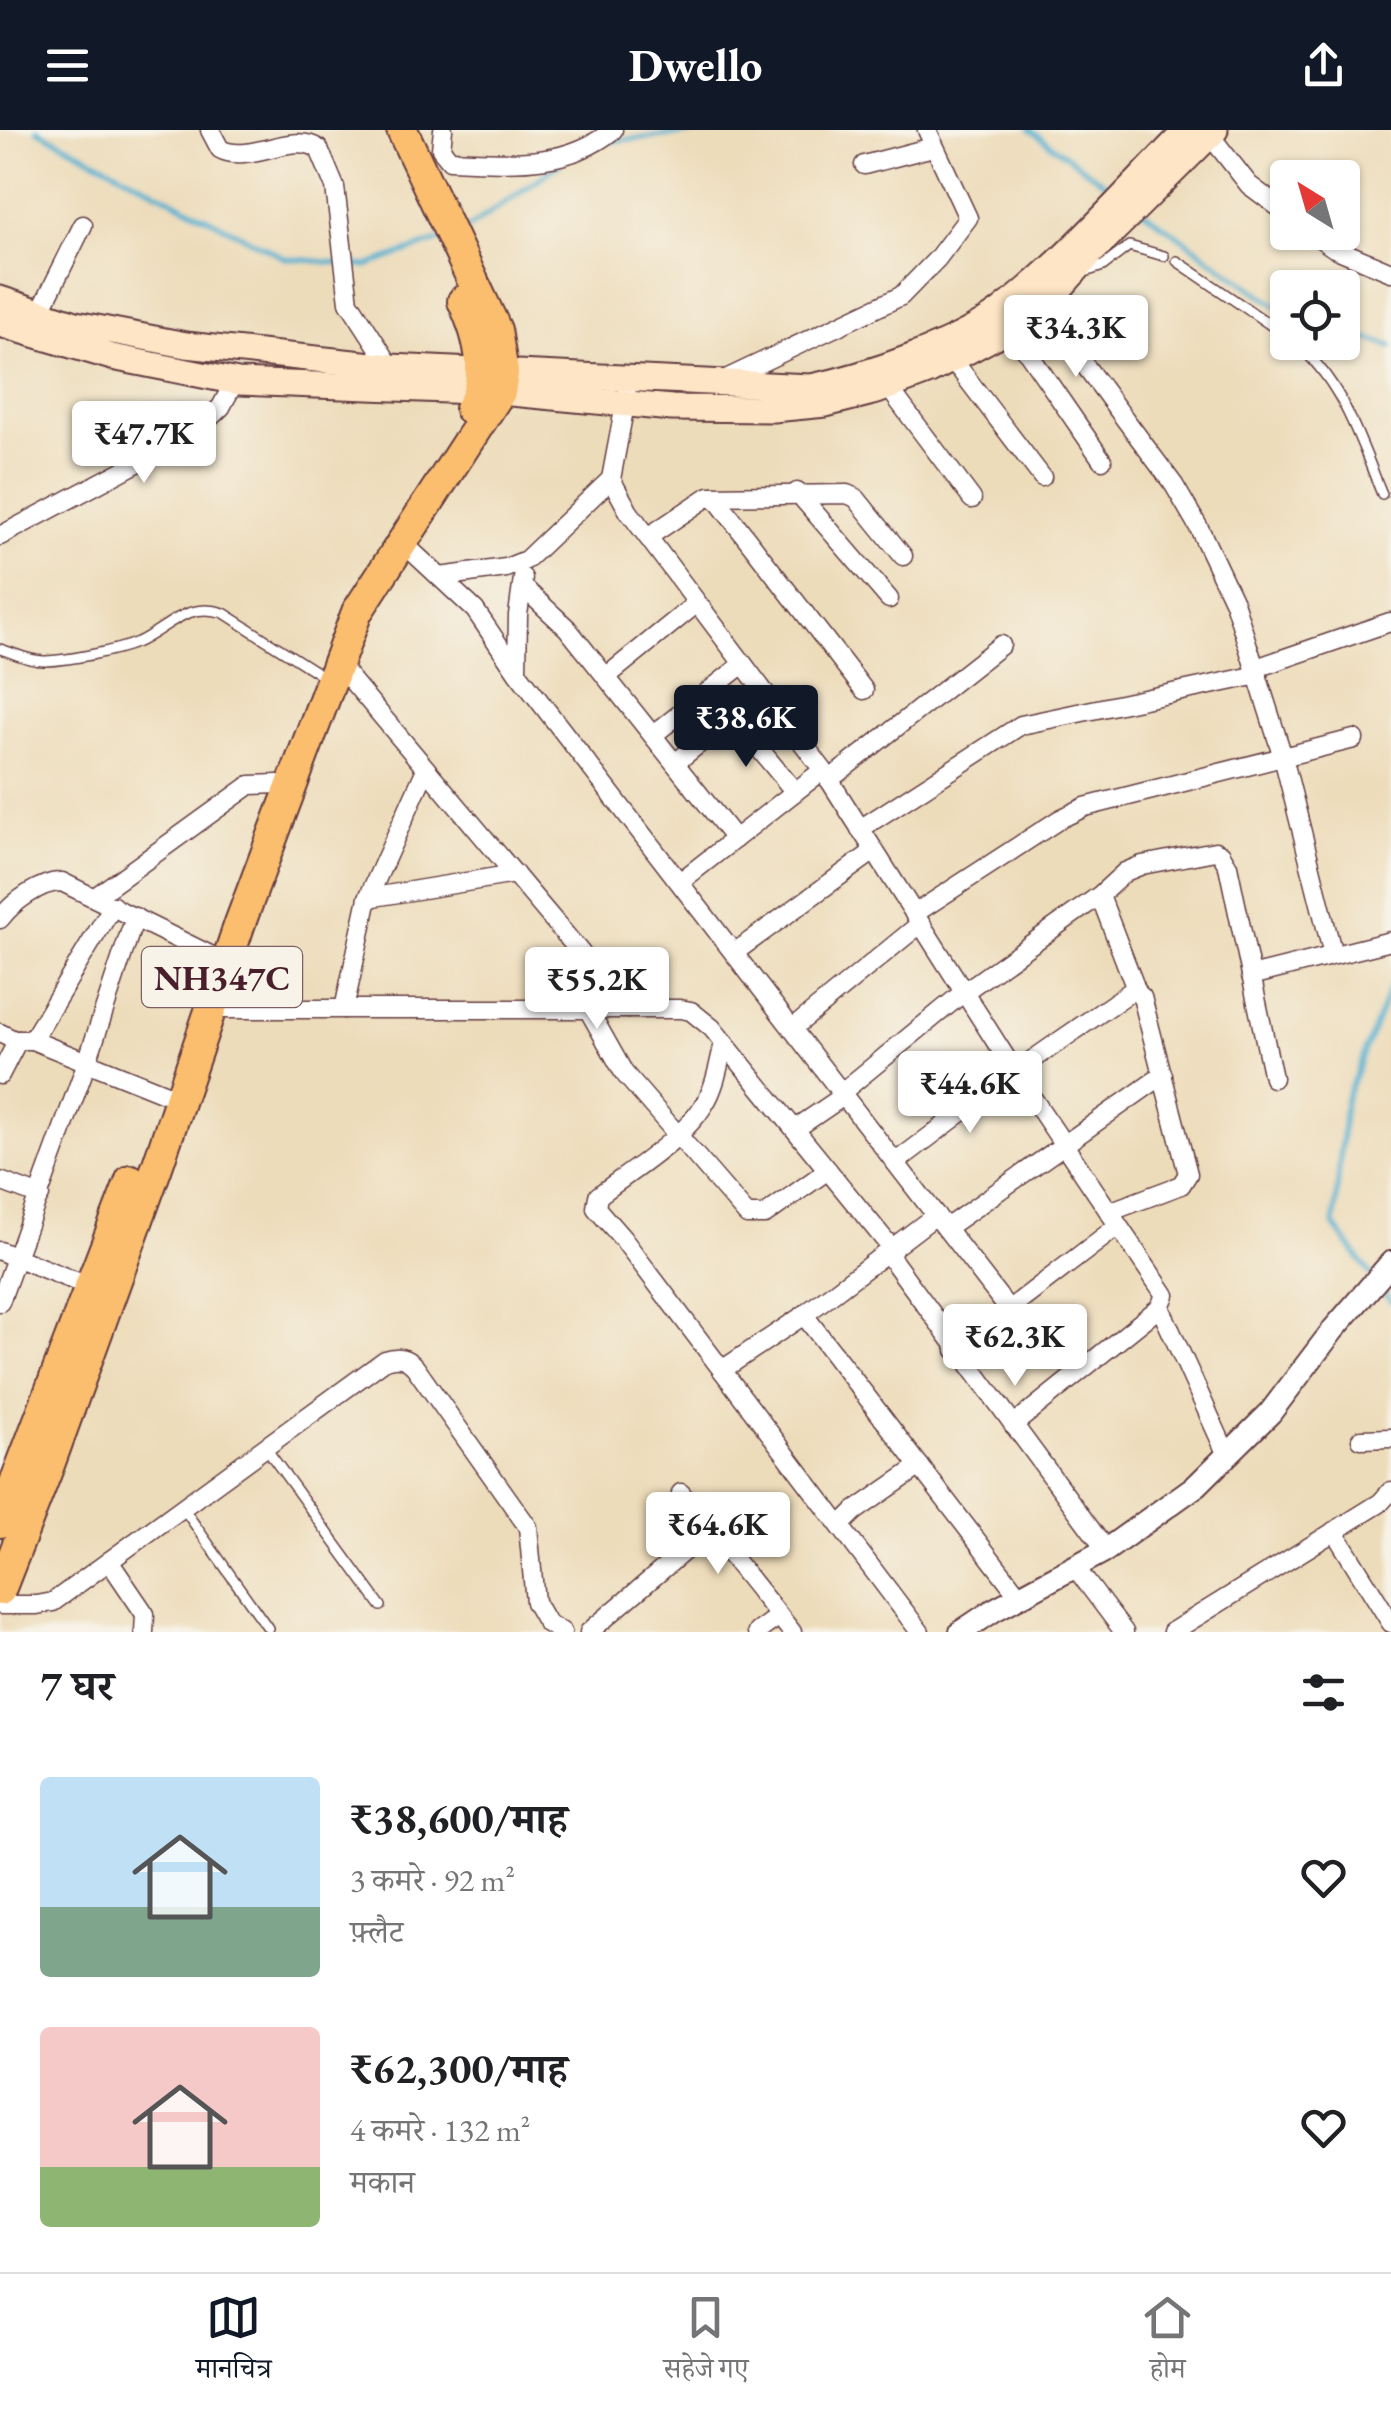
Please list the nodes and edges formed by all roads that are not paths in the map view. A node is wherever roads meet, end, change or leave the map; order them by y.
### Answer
1 (210, 130) edge
2 (386, 130) edge
3 (402, 130) edge
4 (442, 130) edge
5 (613, 130) edge
6 (1204, 133) edge
7 (930, 139) edge
8 (864, 165) dead end
9 (1270, 201) edge
10 (83, 226) dead end
11 (1090, 242) junction
12 (1339, 250) edge
13 (1164, 256) dead end
14 (1177, 261) dead end
15 (1391, 272) edge
16 (1072, 275) junction
17 (467, 290) junction
18 (0, 299) edge
19 (1040, 305) junction
20 (40, 312) junction
21 (0, 324) edge
22 (1270, 325) edge
23 (1011, 328) junction
24 (952, 360) junction
25 (1312, 360) edge
26 (391, 366) junction
27 (881, 378) junction
28 (235, 381) junction
29 (492, 382) junction
30 (716, 384) junction
31 (627, 392) junction
32 (1102, 460) dead end
33 (1042, 477) dead end
34 (433, 478) junction
35 (611, 479) junction
36 (797, 492) junction
37 (1382, 494) dead end
38 (714, 496) junction
39 (972, 499) dead end
40 (0, 536) edge
41 (648, 537) junction
42 (402, 541) junction
43 (903, 556) dead end
44 (526, 560) junction
45 (440, 577) junction
46 (522, 586) junction
47 (889, 599) dead end
48 (697, 602) junction
49 (1390, 622) edge
50 (1000, 645) dead end
51 (0, 648) edge
52 (743, 664) junction
53 (328, 668) junction
54 (517, 672) junction
55 (1257, 672) junction
56 (606, 676) junction
57 (864, 690) dead end
58 (764, 692) junction
59 (732, 717) junction
60 (653, 735) junction
61 (1354, 739) dead end
62 (1283, 757) junction
63 (675, 763) junction
64 (426, 769) junction
65 (826, 775) junction
66 (278, 784) junction
67 (795, 792) junction
68 (860, 828) junction
69 (735, 839) junction
70 (874, 851) junction
71 (515, 874) junction
72 (681, 881) junction
73 (95, 897) junction
74 (368, 898) junction
75 (1102, 901) dead end
76 (113, 906) junction
77 (1, 915) edge
78 (134, 917) junction
79 (917, 919) junction
80 (1391, 941) edge
81 (735, 952) junction
82 (1333, 956) junction
83 (214, 957) junction
84 (1251, 976) junction
85 (964, 992) junction
86 (1137, 992) junction
87 (211, 1009) junction
88 (344, 1009) junction
89 (588, 1009) junction
90 (628, 1009) junction
91 (793, 1028) junction
92 (16, 1037) edge
93 (724, 1043) junction
94 (87, 1062) junction
95 (1014, 1072) junction
96 (1163, 1074) junction
97 (0, 1075) edge
98 (1273, 1078) dead end
99 (164, 1093) junction
100 (843, 1094) junction
101 (795, 1130) junction
102 (676, 1135) junction
103 (1064, 1146) junction
104 (896, 1162) junction
105 (828, 1170) junction
106 (0, 1181) edge
107 (40, 1196) junction
108 (1114, 1219) junction
109 (941, 1221) junction
110 (890, 1252) junction
111 (9, 1255) edge
112 (1391, 1263) edge
113 (90, 1287) junction
114 (0, 1302) edge
115 (1160, 1306) junction
116 (1009, 1310) junction
117 (804, 1315) junction
118 (956, 1350) junction
119 (722, 1370) junction
120 (1013, 1425) junction
121 (1391, 1438) edge
122 (1361, 1439) dead end
123 (43, 1444) junction
124 (265, 1447) junction
125 (1227, 1455) junction
126 (920, 1466) junction
127 (1391, 1491) edge
128 (681, 1493) dead end
129 (182, 1508) junction
130 (0, 1522) edge
131 (840, 1526) junction
132 (710, 1530) junction
133 (1334, 1531) junction
134 (1106, 1550) junction
135 (109, 1561) junction
136 (1075, 1567) junction
137 (0, 1590) edge
138 (1020, 1596) junction
139 (0, 1605) edge
140 (381, 1606) dead end
141 (779, 1616) junction
142 (1391, 1623) edge
143 (989, 1625) edge
144 (268, 1628) dead end
145 (144, 1632) edge
146 (562, 1632) edge
147 (589, 1632) edge
148 (757, 1632) edge
149 (792, 1632) edge
150 (920, 1632) edge
151 (961, 1632) edge
152 (1124, 1632) edge
153 (1172, 1632) edge

1 - 26 street
2 - 17 highway
3 - 17 highway
4 - 5 street
6 - 9 street
6 - 11 main road
7 - 8 street
7 - 30 street
10 - 20 street
11 - 16 main road
11 - 27 main road
12 - 15 street
13 - 16 lane
14 - 22 lane
16 - 19 main road
17 - 29 highway
18 - 20 main road
19 - 23 main road
19 - 55 street
20 - 26 main road
21 - 28 main road
23 - 24 main road
23 - 32 street
24 - 27 main road
24 - 33 street
25 - 37 lane
26 - 29 main road
27 - 30 main road
27 - 31 main road
27 - 39 street
28 - 29 main road
28 - 40 street
29 - 31 main road
29 - 34 highway, NH347C
30 - 31 main road
31 - 35 street
34 - 42 highway, NH347C
34 - 53 highway, NH347C
35 - 41 street
35 - 44 street
36 - 38 street
36 - 43 street
36 - 47 street
38 - 41 street
38 - 57 street
41 - 48 street
42 - 45 street
42 - 53 highway, NH347C
44 - 45 street
44 - 46 street
45 - 54 street
46 - 54 street
46 - 56 street
48 - 52 street
48 - 56 street
49 - 55 street
50 - 65 street
51 - 53 lane
52 - 58 street
52 - 60 street
53 - 64 street
53 - 66 highway, NH347C
53 - 87 highway, NH347C
54 - 72 street
55 - 62 street
55 - 68 street
56 - 60 street
58 - 59 street
58 - 65 street
59 - 63 street
59 - 67 street
60 - 63 street
61 - 62 street
62 - 79 street
62 - 82 street
63 - 69 street
64 - 71 street
64 - 74 street
65 - 67 street
65 - 68 street
66 - 73 street
66 - 83 highway, NH347C
67 - 69 street
68 - 70 street
69 - 72 street
70 - 79 street
70 - 81 street
71 - 74 street
71 - 90 street
72 - 81 street
73 - 76 street
73 - 77 street
74 - 88 street
75 - 86 street
76 - 78 street
76 - 92 street
78 - 83 street
78 - 94 street
79 - 85 street
79 - 91 street
80 - 82 street
81 - 91 street
82 - 84 street
83 - 99 highway, NH347C
84 - 85 street
84 - 98 street
85 - 95 street
85 - 100 street
86 - 95 street
86 - 96 street
87 - 88 street
87 - 123 highway, NH347C
88 - 89 street
89 - 90 street
89 - 102 street
90 - 93 street
91 - 100 street
92 - 94 street
92 - 97 street
93 - 101 street
93 - 102 street
94 - 99 street
94 - 107 street
95 - 103 street
95 - 104 street
96 - 103 street
96 - 108 street
99 - 113 highway, NH347C
100 - 101 street
100 - 104 street
101 - 105 street
102 - 105 street
102 - 119 street
103 - 108 street
103 - 109 street
104 - 109 street
105 - 110 street
106 - 107 street
107 - 111 street
108 - 115 street
108 - 116 street
109 - 110 street
109 - 116 street
110 - 117 street
110 - 118 street
111 - 113 street
111 - 114 street
112 - 125 street
113 - 123 highway, NH347C
115 - 120 street
115 - 125 street
116 - 118 street
117 - 119 street
117 - 126 street
118 - 120 street
119 - 131 street
120 - 134 street
121 - 122 street
123 - 130 highway, NH347C
123 - 137 highway, NH347C
124 - 129 street
124 - 140 lane
124 - 146 street
125 - 134 street
126 - 131 street
126 - 138 street
127 - 133 street
128 - 132 street
129 - 135 street
129 - 144 lane
131 - 150 street
132 - 141 street
132 - 147 street
133 - 142 street
133 - 153 street
134 - 136 street
135 - 139 street
135 - 145 street
136 - 138 street
136 - 152 street
138 - 143 street
141 - 148 street
141 - 149 street
143 - 151 street

